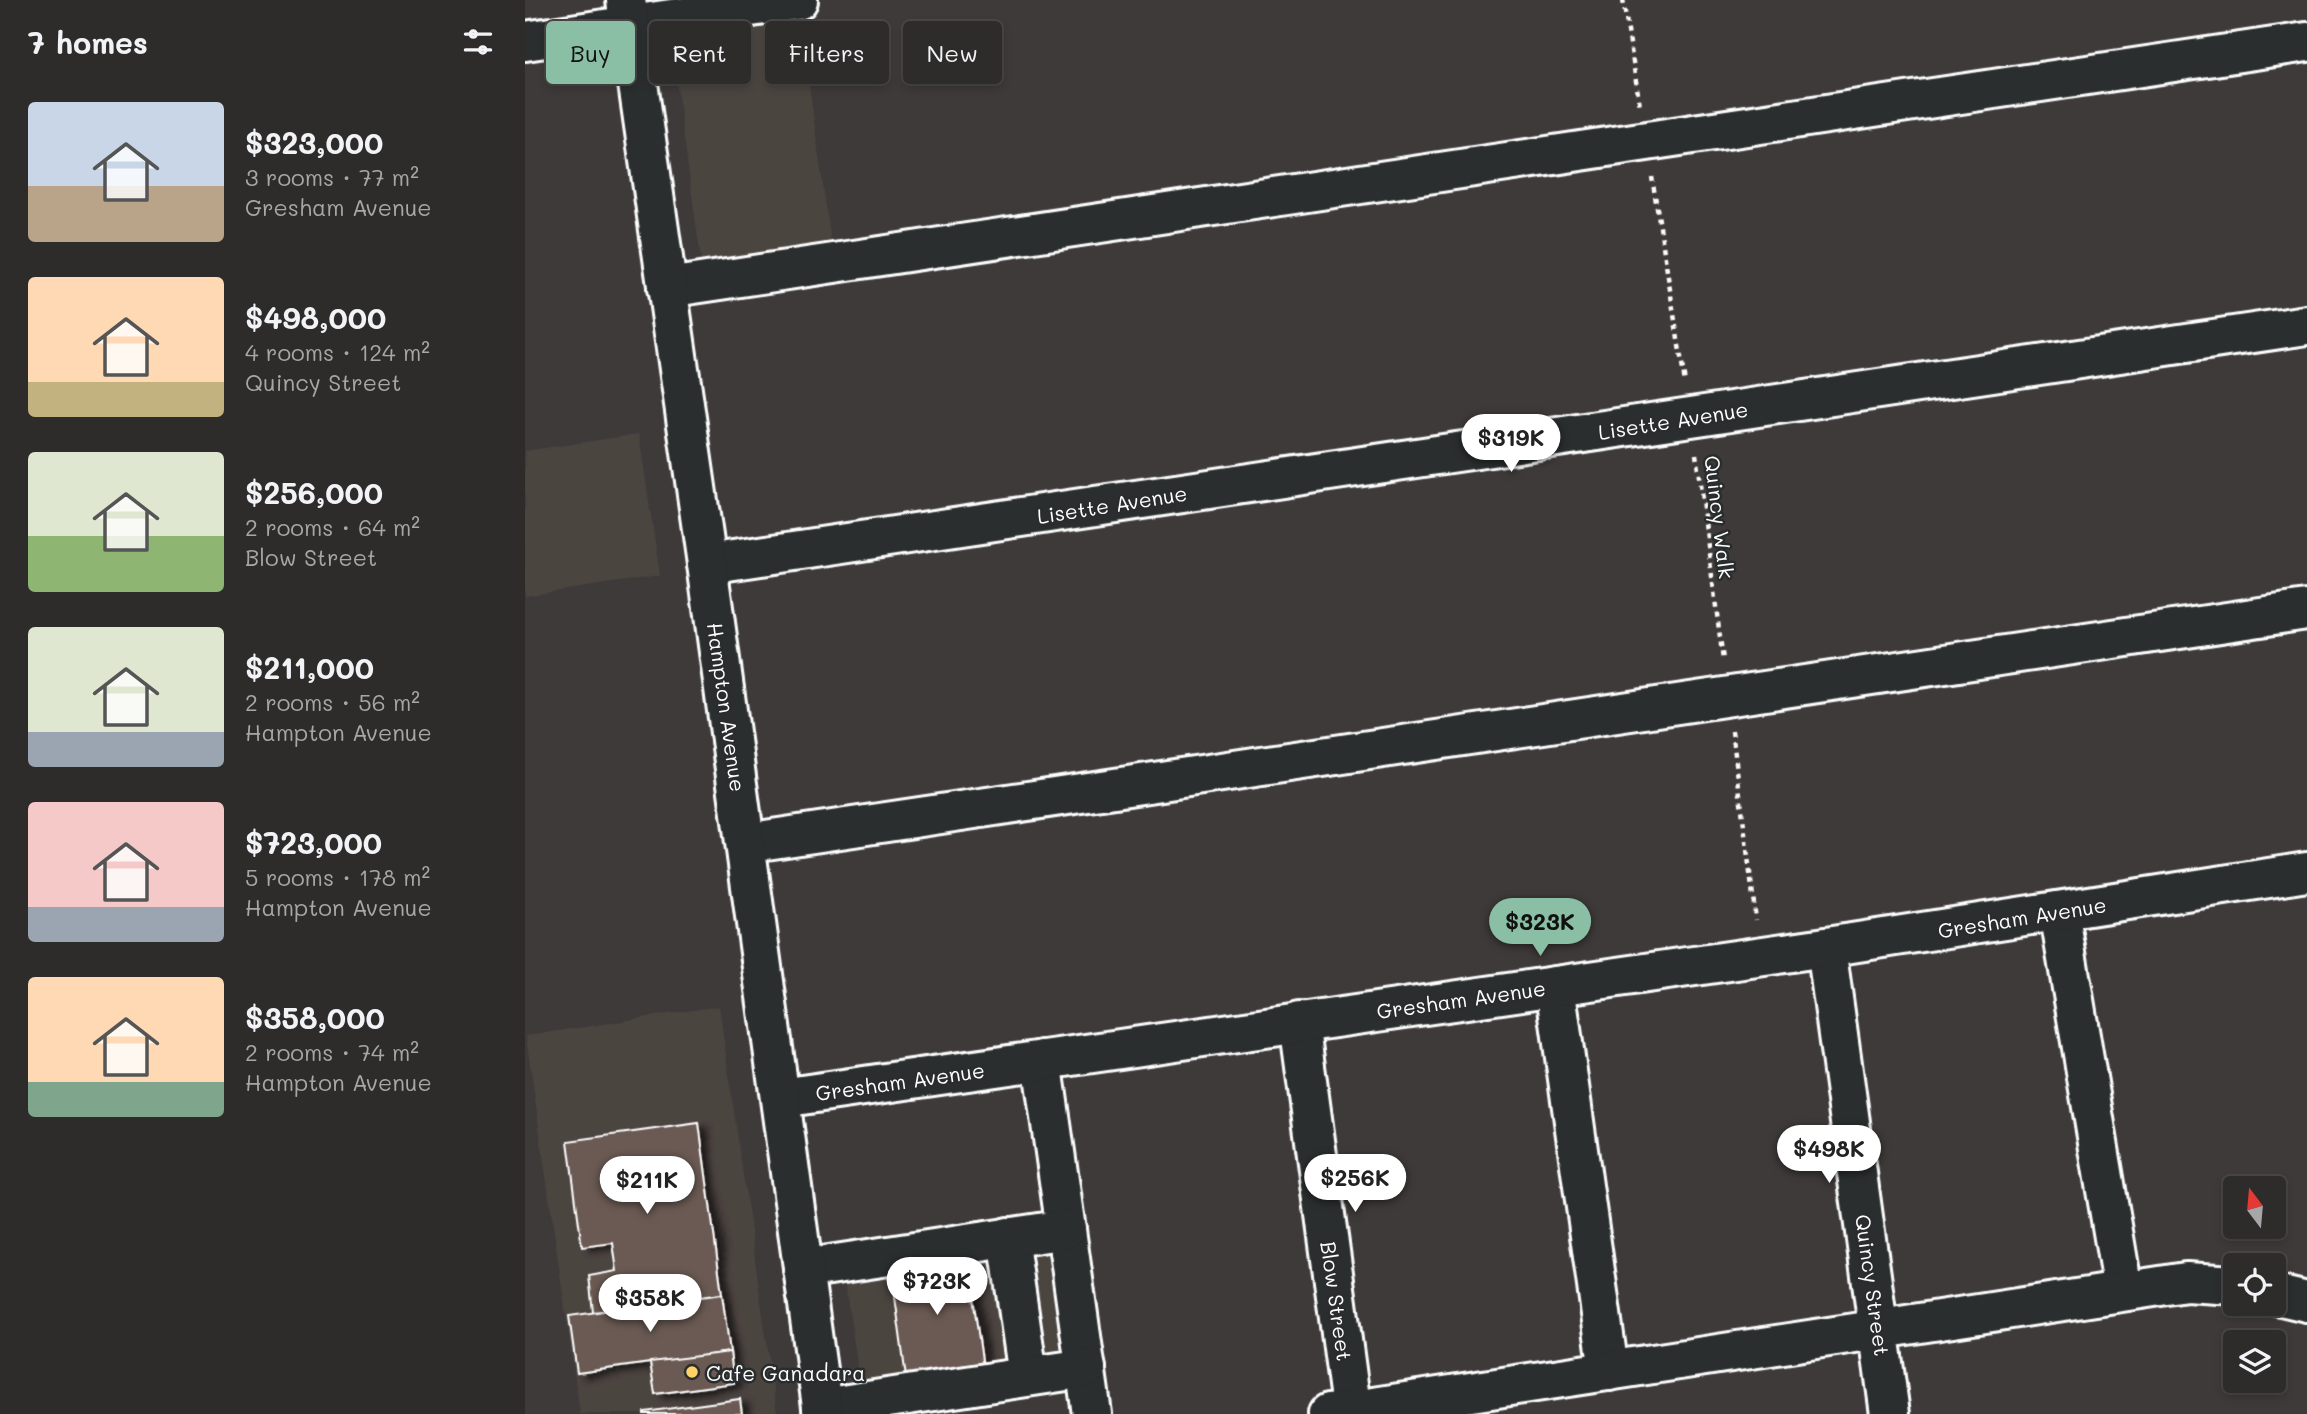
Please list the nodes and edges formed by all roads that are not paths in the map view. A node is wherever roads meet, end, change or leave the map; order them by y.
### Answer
1 (797, 0) edge
2 (627, 13) edge
3 (525, 41) edge
4 (2307, 42) edge
5 (667, 288) junction
6 (2307, 325) edge
7 (707, 564) junction
8 (2307, 610) edge
9 (745, 844) junction
10 (2307, 872) edge
11 (2059, 911) junction
12 (1826, 947) junction
13 (1555, 986) junction
14 (1299, 1022) junction
15 (1042, 1060) junction
16 (781, 1098) junction
17 (1066, 1229) junction
18 (1008, 1237) junction
19 (803, 1269) junction
20 (2223, 1284) edge
21 (2123, 1291) junction
22 (2286, 1297) edge
23 (2307, 1302) edge
24 (1879, 1329) junction
25 (1086, 1368) junction
26 (1609, 1371) junction
27 (1028, 1377) junction
28 (822, 1411) edge
29 (1344, 1413) edge
30 (1092, 1414) edge
31 (1891, 1414) edge

1 - 2 street
2 - 3 street
2 - 5 street, Hampton Avenue
4 - 5 street
5 - 7 street, Hampton Avenue
6 - 7 street, Lisette Avenue
7 - 9 street, Hampton Avenue
8 - 9 street
9 - 16 street, Hampton Avenue
10 - 11 street, Gresham Avenue
11 - 12 street, Gresham Avenue
11 - 21 street
12 - 13 street, Gresham Avenue
12 - 24 street, Quincy Street
13 - 14 street, Gresham Avenue
13 - 26 street
14 - 15 street, Gresham Avenue
14 - 29 street, Blow Street
15 - 16 street, Gresham Avenue
15 - 17 street
16 - 19 street, Hampton Avenue
17 - 18 street
17 - 25 street
18 - 19 street
18 - 27 street
19 - 28 street, Hampton Avenue
20 - 21 street
21 - 24 street
22 - 23 street
24 - 26 street
24 - 31 street, Quincy Street
25 - 27 street
25 - 30 street
26 - 29 street
27 - 28 street

